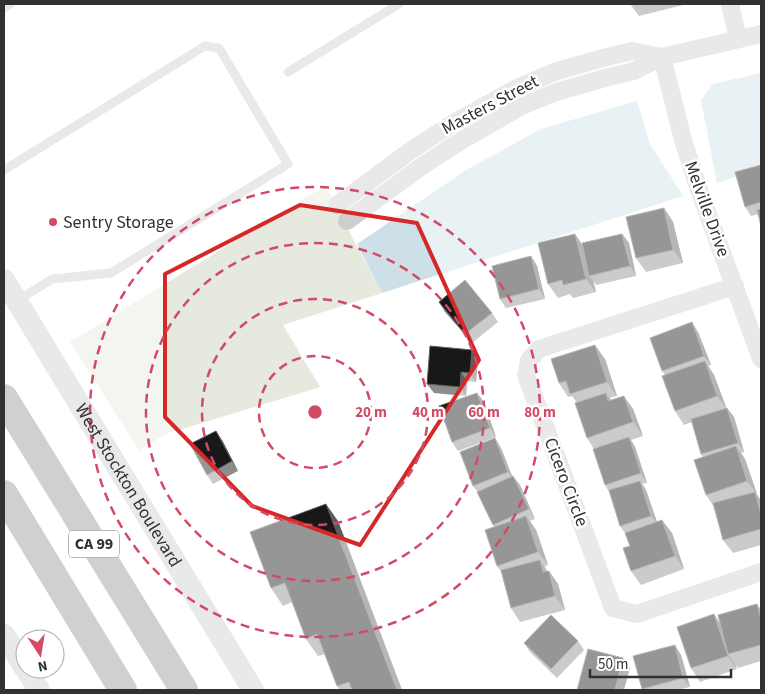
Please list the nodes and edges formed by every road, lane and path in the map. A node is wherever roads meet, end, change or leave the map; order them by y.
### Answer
1 (10, 4) edge
2 (399, 4) edge
3 (730, 4) edge
4 (4, 8) edge
5 (761, 34) edge
6 (738, 39) junction
7 (662, 57) junction
8 (288, 72) dead end
9 (512, 90) junction
10 (487, 103) junction
11 (522, 106) junction
12 (497, 120) junction
13 (4, 170) edge
14 (337, 205) dead end
15 (347, 221) dead end
16 (4, 280) edge
17 (734, 286) junction
18 (17, 301) junction
19 (761, 359) edge
20 (4, 398) edge
21 (4, 494) edge
22 (4, 515) edge
23 (761, 572) edge
24 (4, 635) edge
25 (15, 652) edge
26 (103, 658) junction
27 (32, 679) edge
28 (40, 690) edge
29 (123, 690) edge
30 (184, 690) edge
31 (253, 690) edge

1 - 4 lane
2 - 8 lane
3 - 6 street
5 - 6 street, Masters Street
6 - 7 street, Masters Street
7 - 9 street, Masters Street
7 - 11 street, Masters Street
7 - 17 street, Melville Drive
9 - 10 street, Masters Street
9 - 11 street
10 - 12 street
10 - 14 street, Masters Street
11 - 12 street, Masters Street
12 - 15 street, Masters Street
13 - 18 lane
16 - 18 street, West Stockton Boulevard
17 - 19 street, Melville Drive
17 - 23 street, Cicero Circle
18 - 31 street, West Stockton Boulevard
20 - 30 highway, CA 99
21 - 26 highway, CA 99
22 - 26 highway
24 - 25 street
26 - 29 highway, CA 99
27 - 28 street

